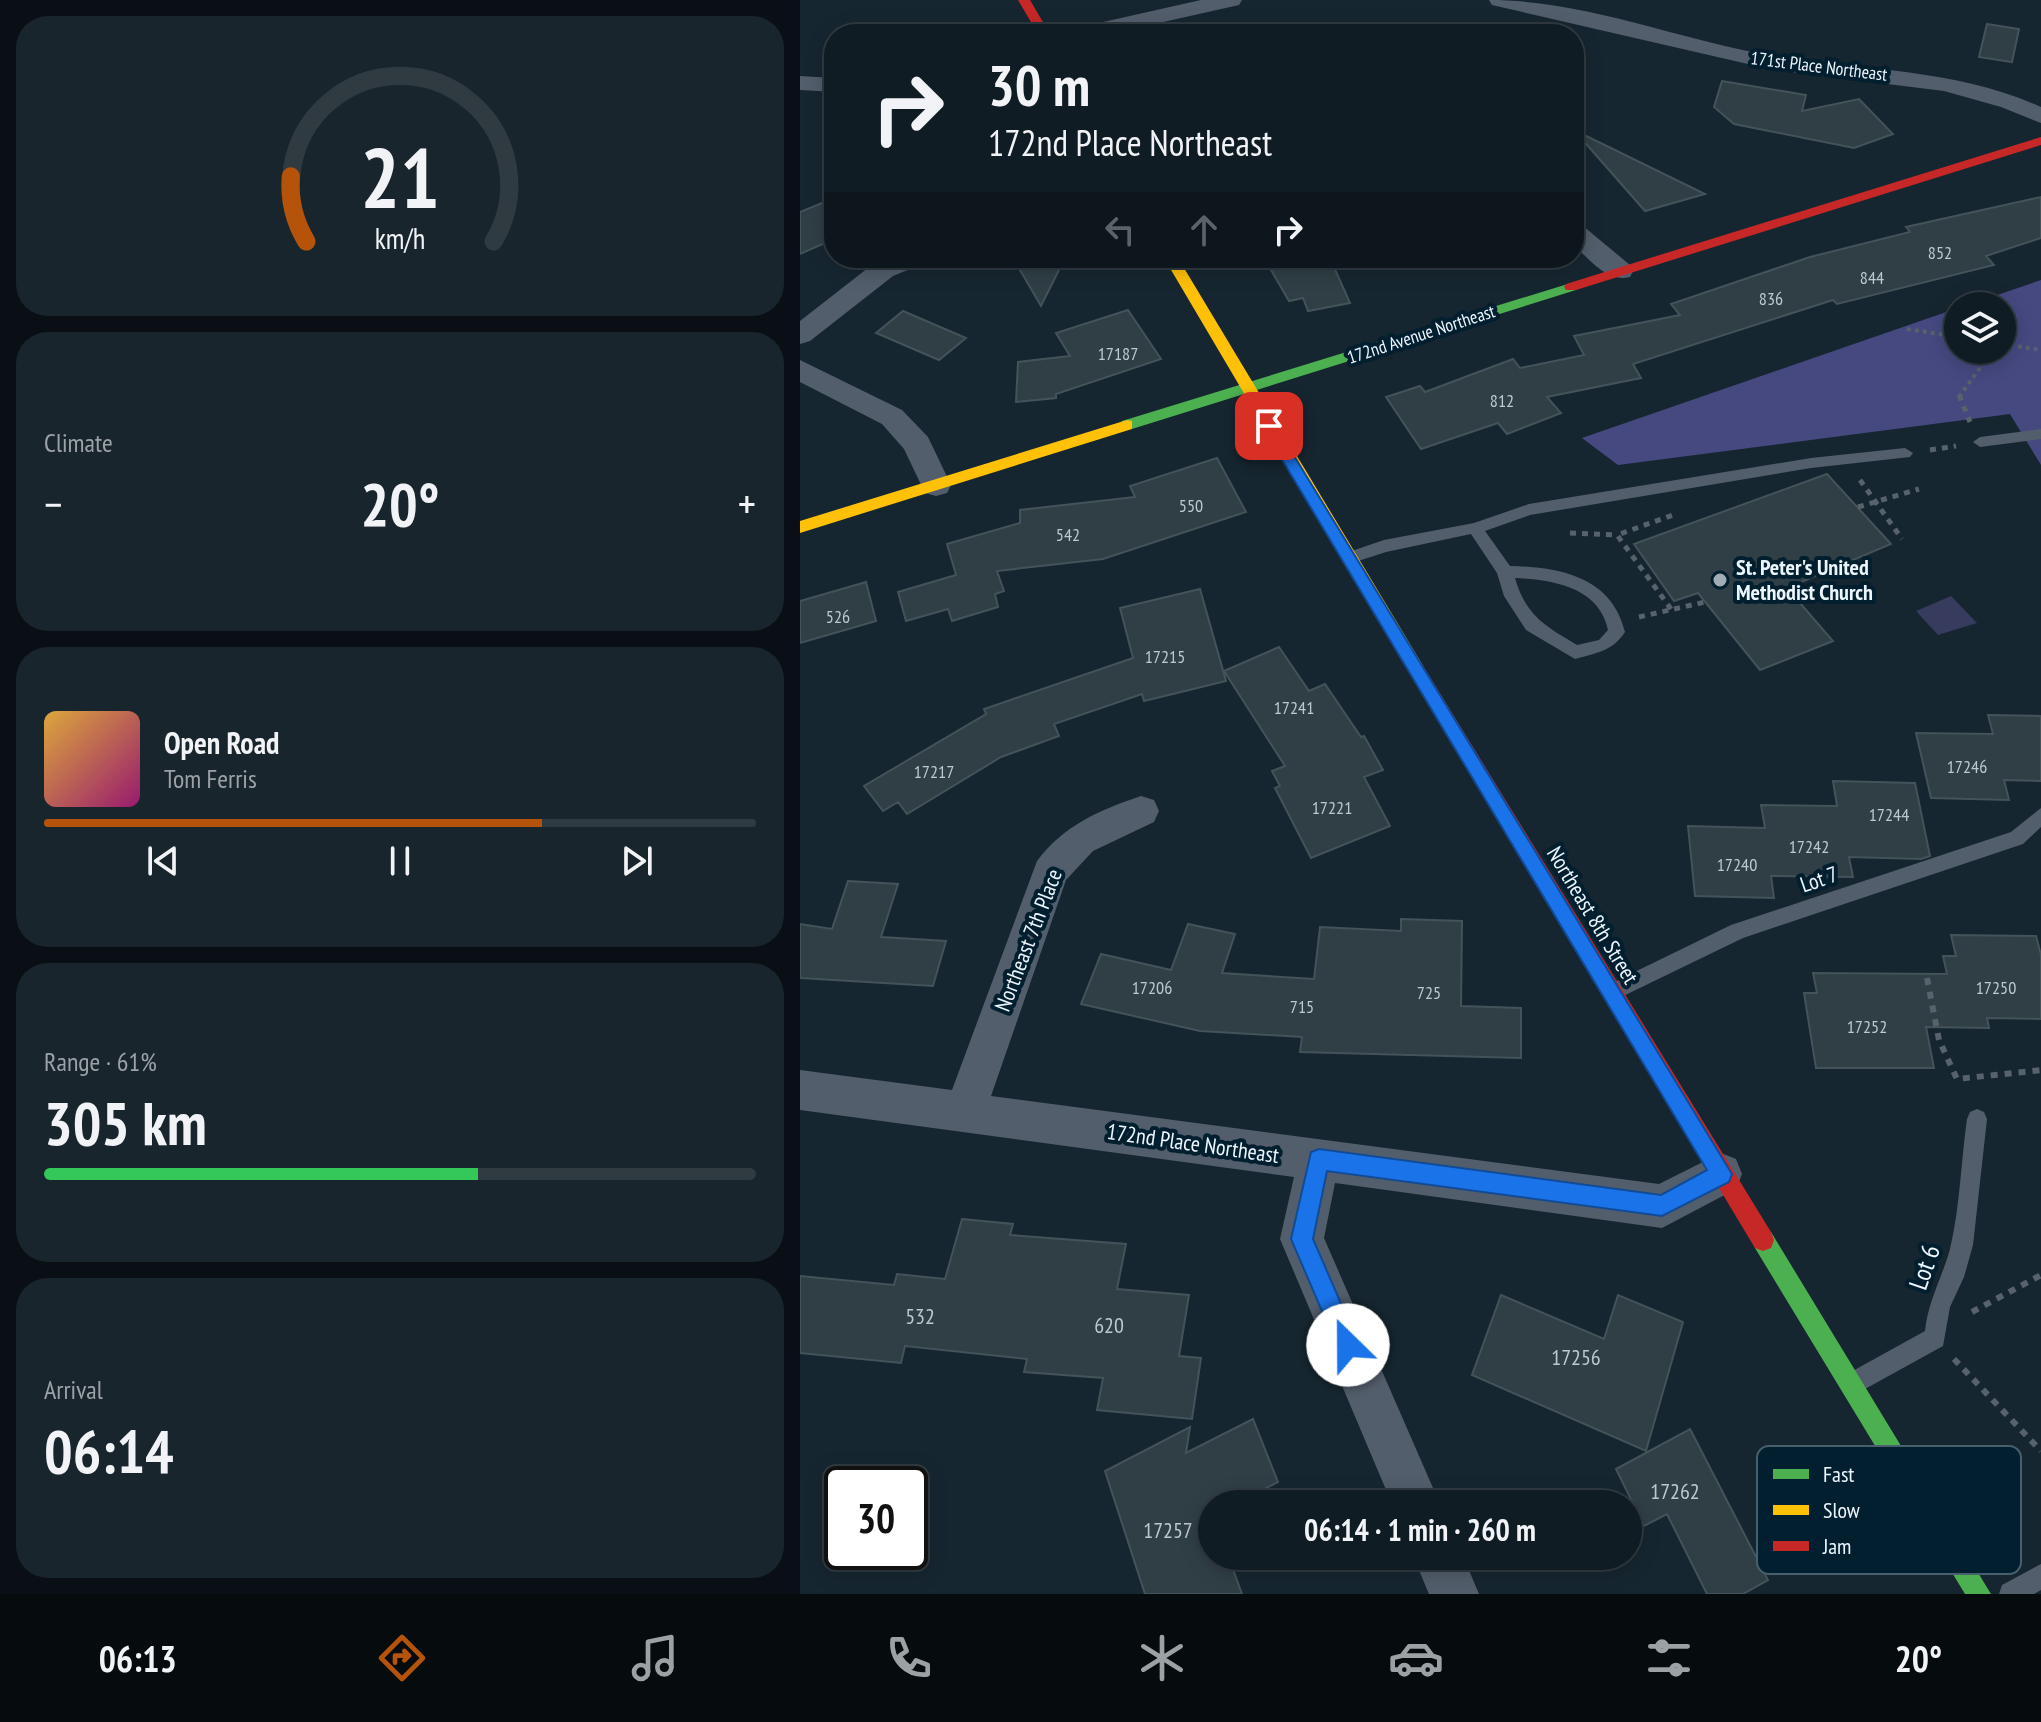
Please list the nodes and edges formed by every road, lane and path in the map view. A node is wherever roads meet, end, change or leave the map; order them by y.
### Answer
1 (1024, 0) edge
2 (1231, 0) edge
3 (1500, 0) edge
4 (1038, 24) edge
5 (1124, 24) edge
6 (800, 83) edge
7 (824, 84) edge
8 (2041, 116) edge
9 (2041, 141) edge
10 (1584, 240) edge
11 (888, 268) edge
12 (1177, 268) edge
13 (1620, 271) junction
14 (1907, 329) dead end
15 (800, 335) edge
16 (1944, 335) edge
17 (2016, 346) edge
18 (2041, 350) edge
19 (1982, 364) edge
20 (800, 370) edge
21 (1246, 389) junction
22 (2041, 434) edge
23 (1980, 442) junction
24 (1905, 453) joint
25 (1846, 460) junction
26 (936, 485) junction
27 (1919, 489) dead end
28 (1874, 502) junction
29 (1858, 507) dead end
30 (1689, 509) dead end
31 (800, 527) edge
32 (1475, 528) junction
33 (1570, 533) dead end
34 (1617, 535) junction
35 (1902, 539) dead end
36 (1349, 558) junction
37 (1505, 572) junction
38 (1705, 602) dead end
39 (1671, 609) junction
40 (1615, 625) junction
41 (1141, 811) dead end
42 (2041, 816) edge
43 (1927, 978) dead end
44 (1612, 992) junction
45 (2041, 1070) edge
46 (800, 1090) edge
47 (965, 1112) junction
48 (1977, 1119) dead end
49 (1319, 1160) junction
50 (1721, 1174) junction
51 (2041, 1275) edge
52 (1939, 1306) junction
53 (1971, 1380) dead end
54 (1851, 1384) junction
55 (1889, 1446) edge
56 (2041, 1451) edge
57 (1410, 1490) edge
58 (1444, 1570) edge
59 (1967, 1574) edge
60 (2041, 1576) edge
61 (1454, 1594) edge
62 (1979, 1594) edge
63 (2011, 1594) edge

1 - 4 street
2 - 5 street
3 - 8 street, 171st Place Northeast
6 - 7 street
9 - 13 street, 172nd Avenue Northeast
10 - 13 street
11 - 15 street
12 - 21 street, Northeast 8th Street
13 - 21 street, 172nd Avenue Northeast
14 - 16 path
17 - 18 path
19 - 23 path
20 - 26 street
21 - 26 street, 172nd Avenue Northeast
21 - 36 street, Northeast 8th Street
22 - 23 lane
23 - 24 path
24 - 25 lane
25 - 28 path
25 - 32 lane
26 - 31 street, 172nd Avenue Northeast
27 - 28 path
28 - 29 path
28 - 35 path
30 - 34 path
32 - 36 lane
32 - 37 lane
33 - 34 path
34 - 39 path
36 - 44 street, Northeast 8th Street
37 - 40 lane
37 - 40 lane
38 - 39 path
39 - 40 path
41 - 47 street, Northeast 7th Place
42 - 44 lane, Lot 7
43 - 45 path
44 - 50 street, Northeast 8th Street
46 - 47 street, 172nd Place Northeast
47 - 49 street, 172nd Place Northeast
48 - 52 lane, Lot 6
49 - 50 street, 172nd Place Northeast
49 - 57 street
50 - 54 street, Northeast 8th Street
51 - 52 path
52 - 54 lane, Lot 6
53 - 56 path
54 - 55 street, Northeast 8th Street
58 - 61 street
59 - 62 street, Northeast 8th Street
60 - 63 lane

